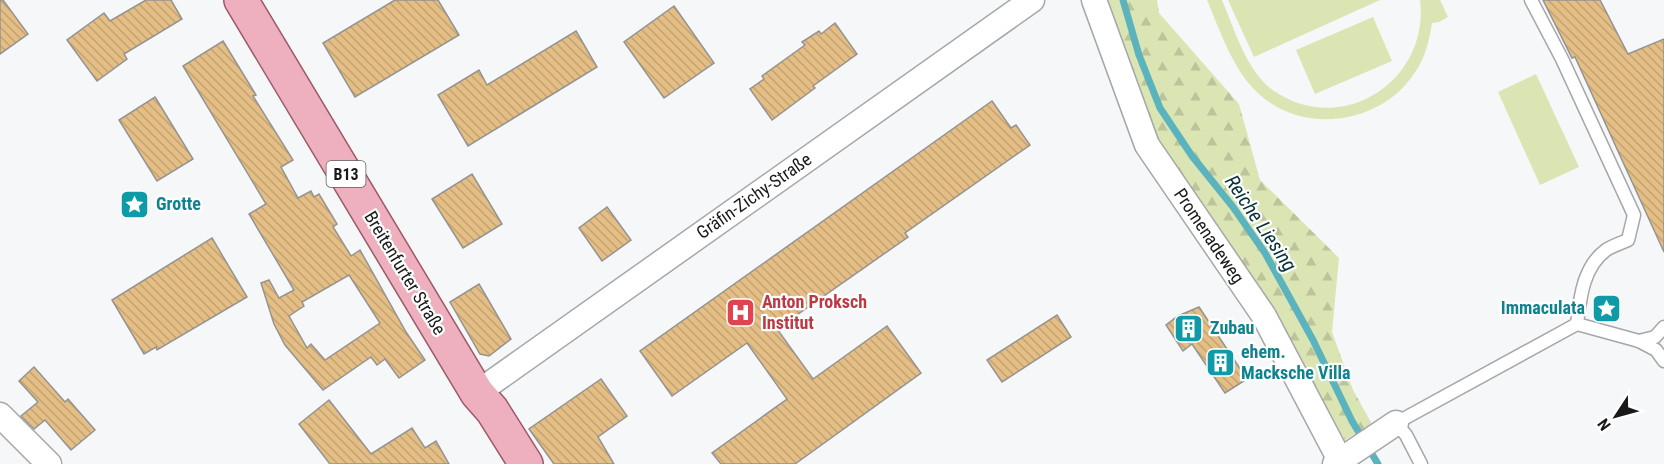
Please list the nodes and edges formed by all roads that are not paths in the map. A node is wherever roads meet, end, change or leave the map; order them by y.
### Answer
1 (241, 0) edge
2 (1032, 0) edge
3 (1094, 0) edge
4 (1531, 0) edge
5 (1577, 324) junction
6 (1664, 327) edge
7 (1640, 341) junction
8 (1664, 361) edge
9 (477, 393) junction
10 (0, 415) edge
11 (1387, 429) junction
12 (1342, 460) edge
13 (49, 464) edge
14 (508, 464) edge
15 (526, 464) edge
16 (1421, 464) edge

1 - 9 main road, Breitenfurter Straße / B13
2 - 9 street, Gräfin-Zichy-Straße
3 - 12 street, Promenadeweg
4 - 5 lane
5 - 7 lane
5 - 11 lane
6 - 7 lane
7 - 8 lane
9 - 14 main road, Breitenfurter Straße / B13
9 - 15 main road, Breitenfurter Straße / B13
10 - 13 street
11 - 12 street
11 - 16 lane

